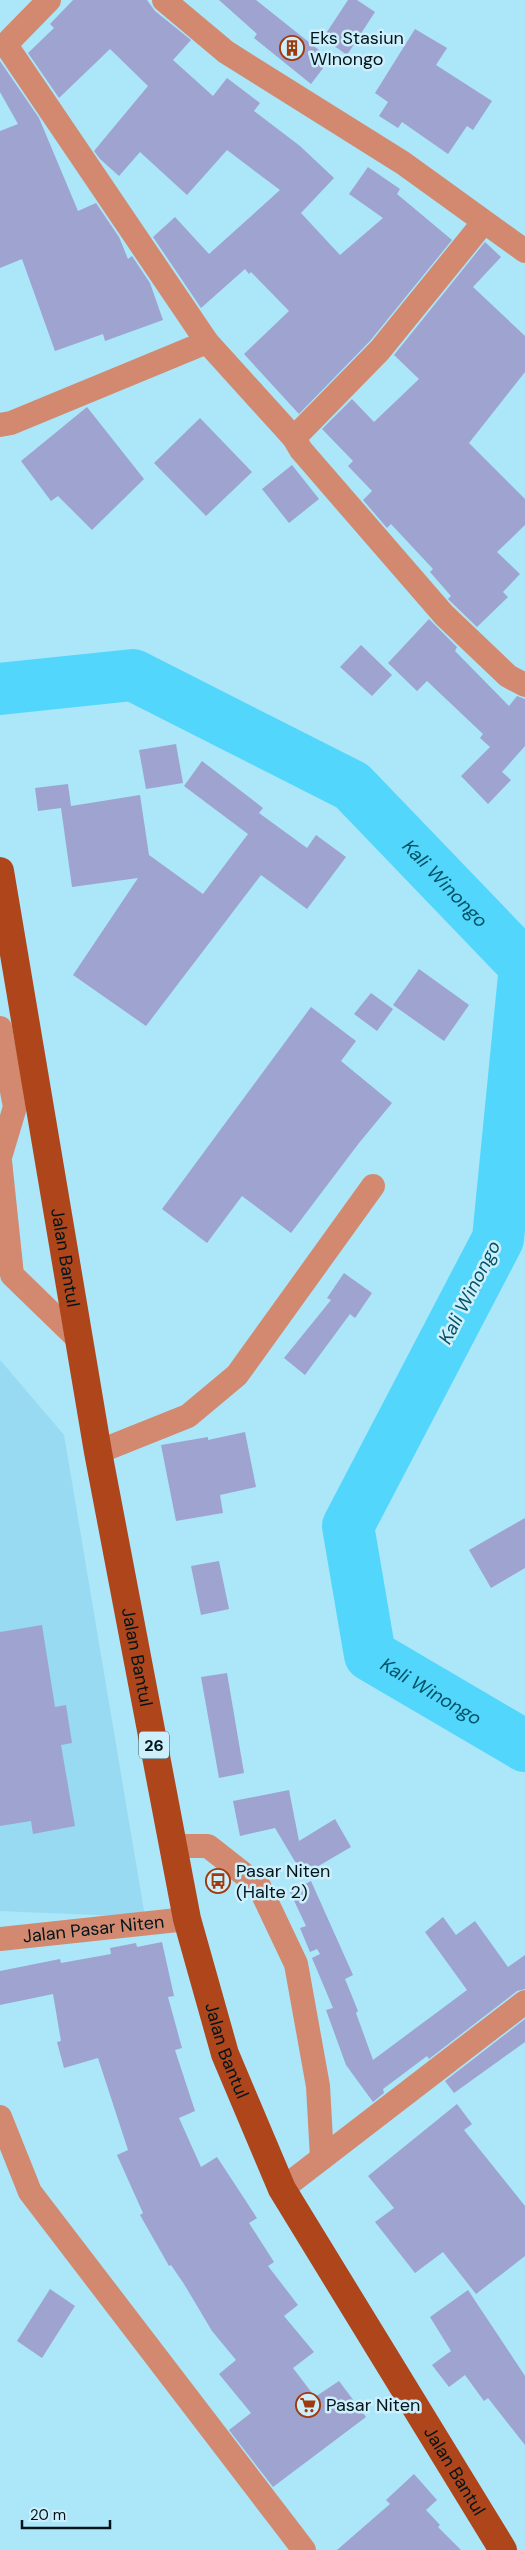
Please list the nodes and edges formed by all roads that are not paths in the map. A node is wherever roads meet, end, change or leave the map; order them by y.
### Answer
1 (49, 0) edge
2 (164, 0) edge
3 (483, 223) junction
4 (525, 251) edge
5 (207, 342) junction
6 (6, 424) edge
7 (294, 438) junction
8 (525, 686) edge
9 (0, 871) edge
10 (0, 1028) edge
11 (27, 1106) junction
12 (0, 1157) edge
13 (0, 1161) edge
14 (373, 1186) dead end
15 (78, 1339) junction
16 (98, 1452) junction
17 (173, 1846) junction
18 (187, 1919) junction
19 (0, 1939) edge
20 (525, 2002) edge
21 (0, 2117) edge
22 (322, 2158) junction
23 (282, 2189) junction
24 (304, 2550) edge
25 (503, 2550) edge

1 - 5 street
2 - 3 street
3 - 4 street
3 - 7 street
5 - 6 street
5 - 7 street
7 - 8 street
9 - 11 main road, Jalan Bantul / 26
10 - 11 street
11 - 12 street
11 - 15 main road, Jalan Bantul / 26
13 - 15 street
14 - 16 street
15 - 16 main road, Jalan Bantul / 26
16 - 17 main road, Jalan Bantul / 26
17 - 18 main road, Jalan Bantul / 26
17 - 22 street
18 - 19 street, Jalan Pasar Niten
18 - 23 main road, Jalan Bantul / 26
20 - 22 street
21 - 24 street
22 - 23 street
23 - 25 main road, Jalan Bantul / 26

